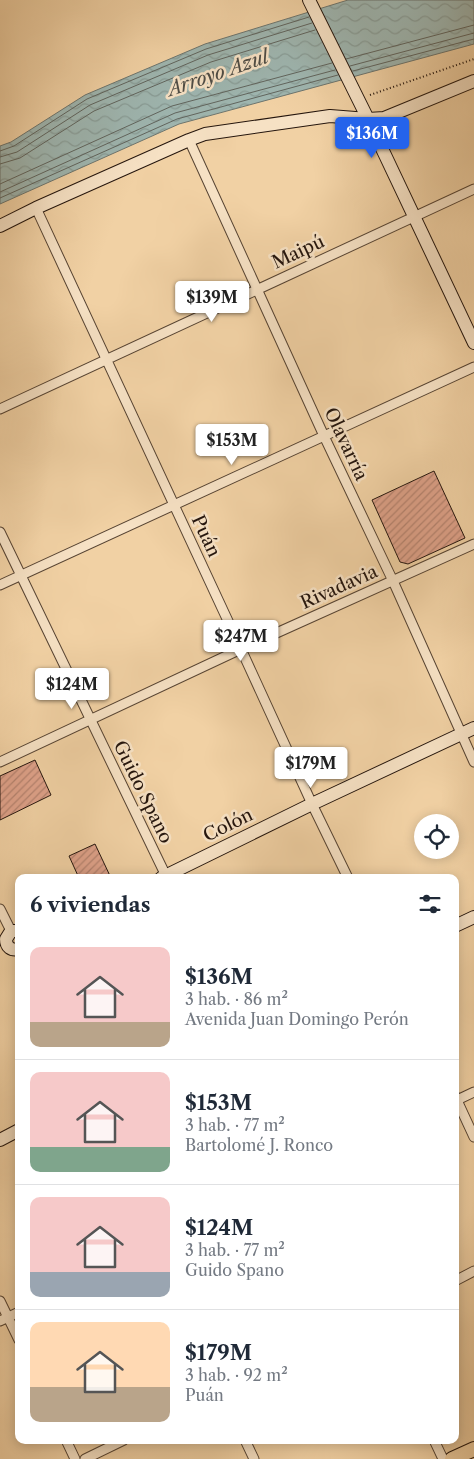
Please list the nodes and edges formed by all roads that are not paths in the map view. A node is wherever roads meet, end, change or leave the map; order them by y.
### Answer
1 (309, 0) edge
2 (474, 81) edge
3 (368, 119) junction
4 (189, 140) junction
5 (474, 188) edge
6 (36, 208) junction
7 (414, 216) junction
8 (0, 226) edge
9 (258, 288) junction
10 (474, 343) edge
11 (106, 359) junction
12 (474, 367) edge
13 (0, 409) edge
14 (324, 436) junction
15 (174, 506) junction
16 (0, 532) edge
17 (474, 544) edge
18 (20, 576) junction
19 (393, 581) junction
20 (0, 585) edge
21 (241, 649) junction
22 (90, 720) junction
23 (474, 728) edge
24 (461, 734) junction
25 (0, 762) edge
26 (474, 762) edge
27 (312, 804) junction
28 (163, 874) edge
29 (170, 874) edge
30 (346, 874) edge
31 (0, 909) edge
32 (474, 917) edge
33 (459, 924) edge
34 (8, 940) edge
35 (0, 955) edge
36 (474, 1092) edge
37 (459, 1098) edge
38 (459, 1105) edge
39 (15, 1132) edge
40 (474, 1137) edge
41 (0, 1140) edge
42 (474, 1272) edge
43 (459, 1279) edge
44 (0, 1301) edge
45 (4, 1319) edge
46 (15, 1334) edge
47 (68, 1444) edge
48 (116, 1444) edge
49 (247, 1444) edge
50 (436, 1444) edge
51 (474, 1449) edge
52 (75, 1459) edge
53 (86, 1459) edge
54 (254, 1459) edge
55 (443, 1459) edge
56 (452, 1459) edge

1 - 3 main road
2 - 3 main road
3 - 4 main road
3 - 7 main road
4 - 6 main road
4 - 9 street, Olavarría
5 - 7 street, Maipú
6 - 8 main road
6 - 11 street, Puán
7 - 9 street, Maipú
7 - 10 main road
9 - 11 street, Maipú
9 - 14 street, Olavarría
11 - 13 street, Maipú
11 - 15 street, Puán
12 - 14 street
14 - 15 street
14 - 19 street, Olavarría
15 - 18 street
15 - 21 street, Puán
16 - 18 street, Guido Spano
17 - 19 street, Rivadavia
18 - 20 street
18 - 22 street, Guido Spano
19 - 21 street, Rivadavia
19 - 24 street, Olavarría
21 - 22 street, Rivadavia
21 - 27 street, Puán
22 - 25 street, Rivadavia
22 - 28 street, Guido Spano
23 - 24 main road, Colón
24 - 26 street, Olavarría
24 - 27 main road, Colón
27 - 29 main road, Colón
27 - 30 street, Puán
31 - 34 street
32 - 33 main road
34 - 35 main road
36 - 37 street
38 - 40 street
39 - 41 main road
42 - 43 street
44 - 45 street
45 - 46 street
47 - 52 street
48 - 53 street
49 - 54 street
50 - 55 street
51 - 56 main road

